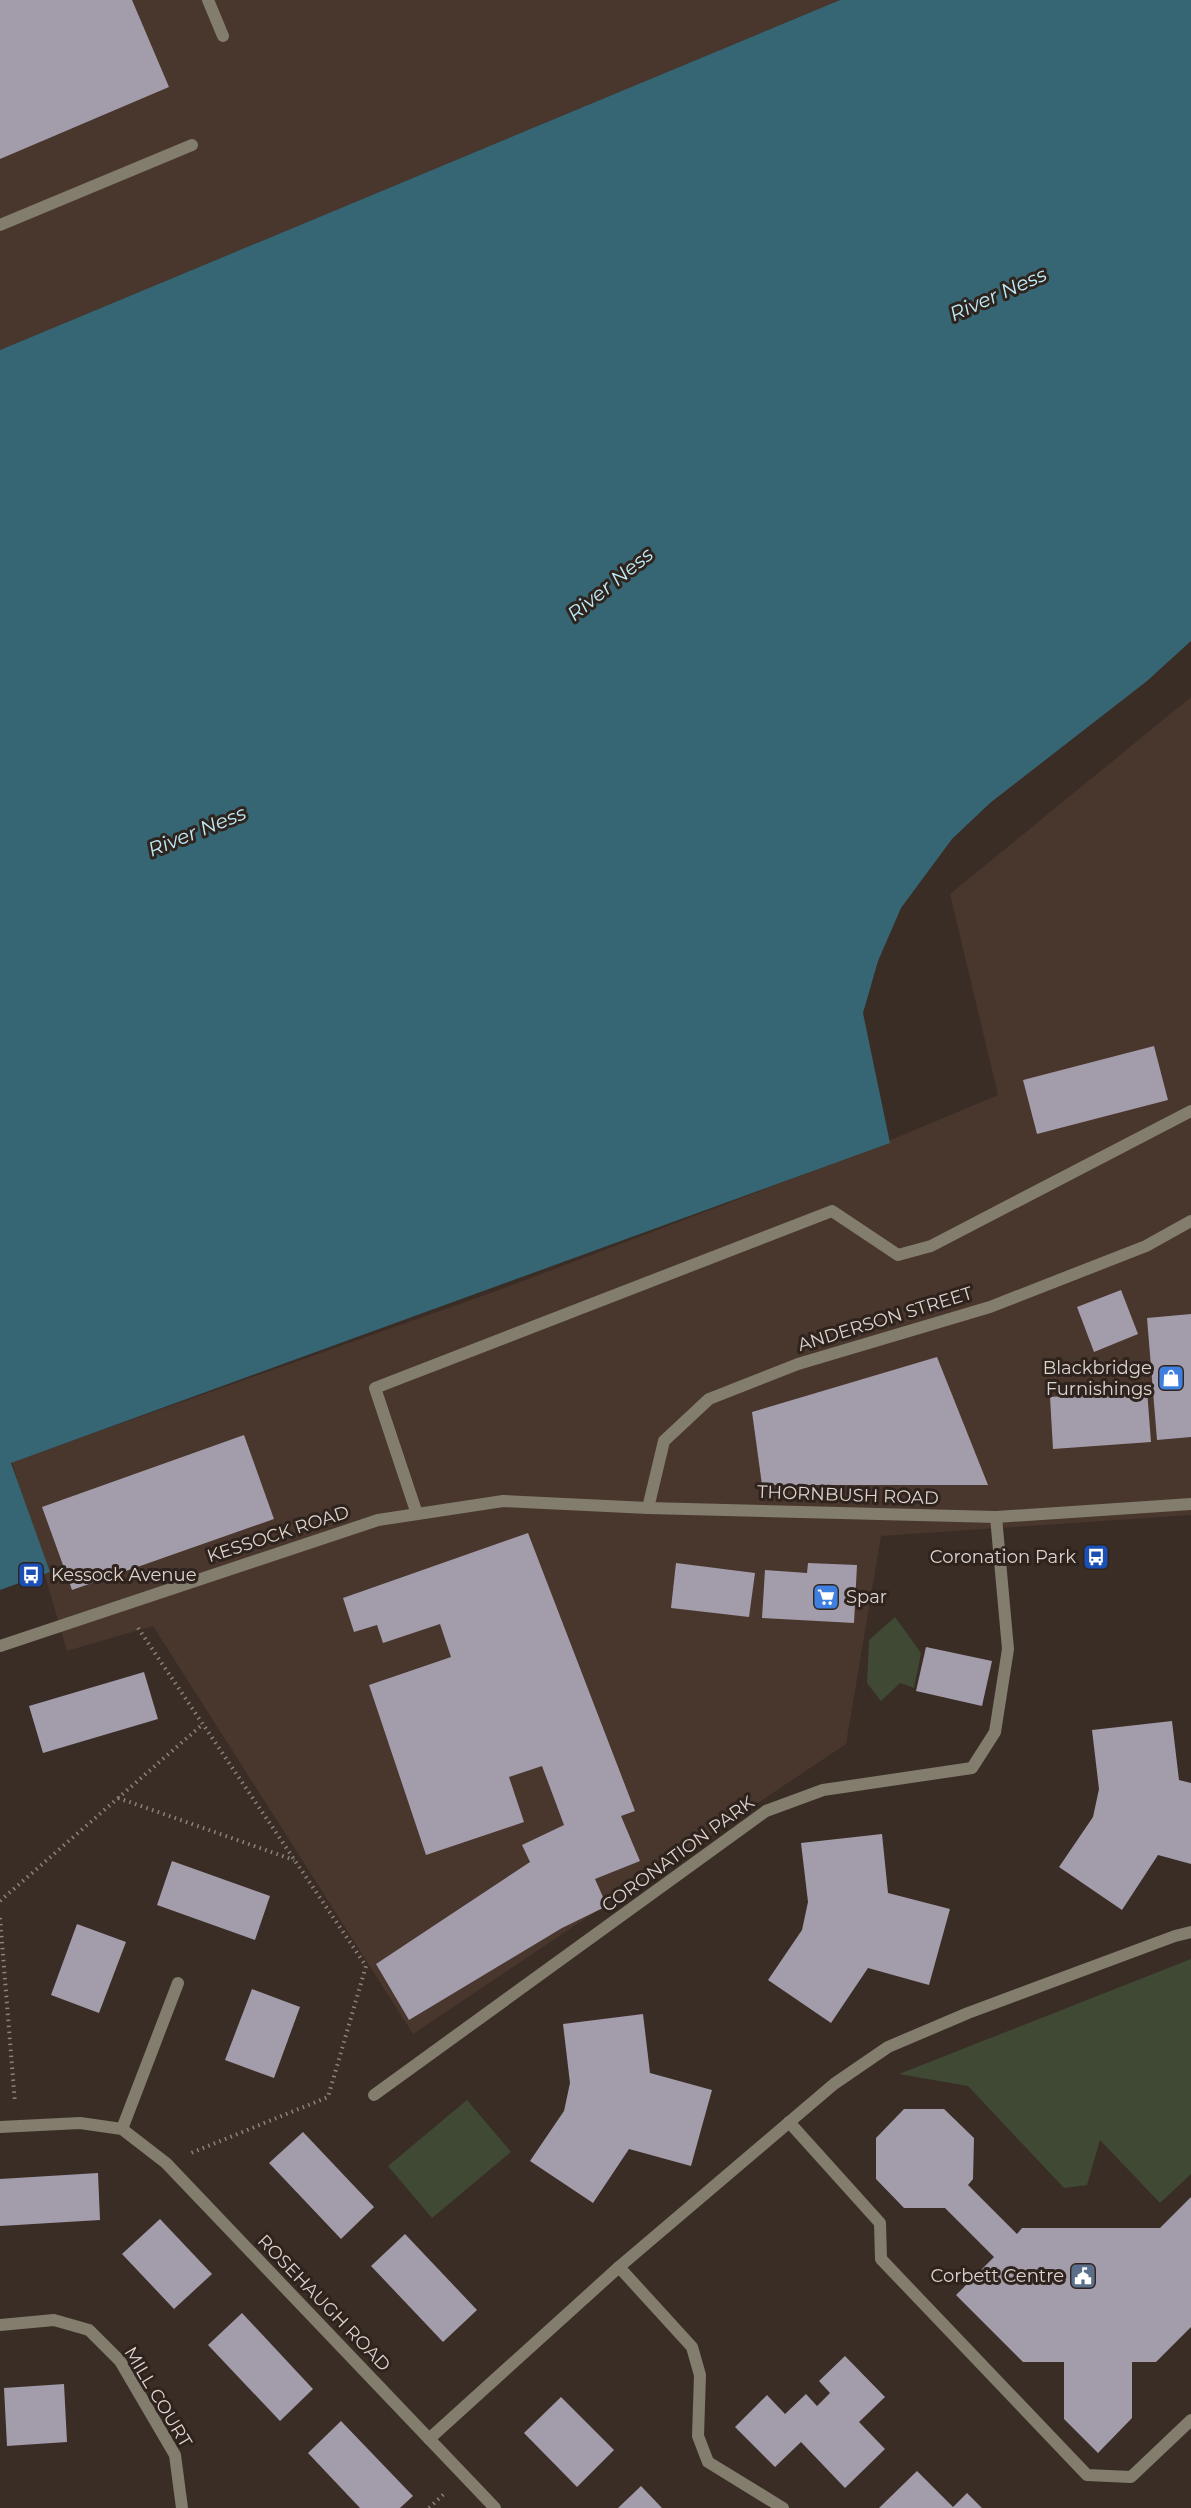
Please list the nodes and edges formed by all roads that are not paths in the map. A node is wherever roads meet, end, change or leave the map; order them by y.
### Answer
1 (208, 0) edge
2 (223, 36) dead end
3 (192, 145) dead end
4 (0, 225) edge
5 (1191, 1110) edge
6 (1191, 1221) edge
7 (503, 1501) joint
8 (1191, 1504) edge
9 (648, 1508) junction
10 (417, 1514) junction
11 (996, 1517) junction
12 (0, 1646) edge
13 (1191, 1932) edge
14 (178, 1983) dead end
15 (374, 2095) dead end
16 (789, 2122) junction
17 (0, 2127) edge
18 (122, 2129) junction
19 (620, 2266) junction
20 (0, 2325) edge
21 (1191, 2420) edge
22 (429, 2439) junction
23 (182, 2508) edge
24 (495, 2508) edge
25 (783, 2508) edge

1 - 2 street
3 - 4 street
5 - 10 street
6 - 9 street, ANDERSON STREET
7 - 9 street, THORNBUSH ROAD
7 - 10 street, KESSOCK ROAD
8 - 11 street, THORNBUSH ROAD
9 - 11 street, THORNBUSH ROAD
10 - 12 street, KESSOCK ROAD
11 - 15 street, CORONATION PARK
13 - 16 street
14 - 18 street
16 - 19 street
16 - 21 street
17 - 18 street, ROSEHAUGH ROAD
18 - 22 street, ROSEHAUGH ROAD
19 - 22 street
19 - 25 street
20 - 23 street, MILL COURT
22 - 24 street, ROSEHAUGH ROAD

